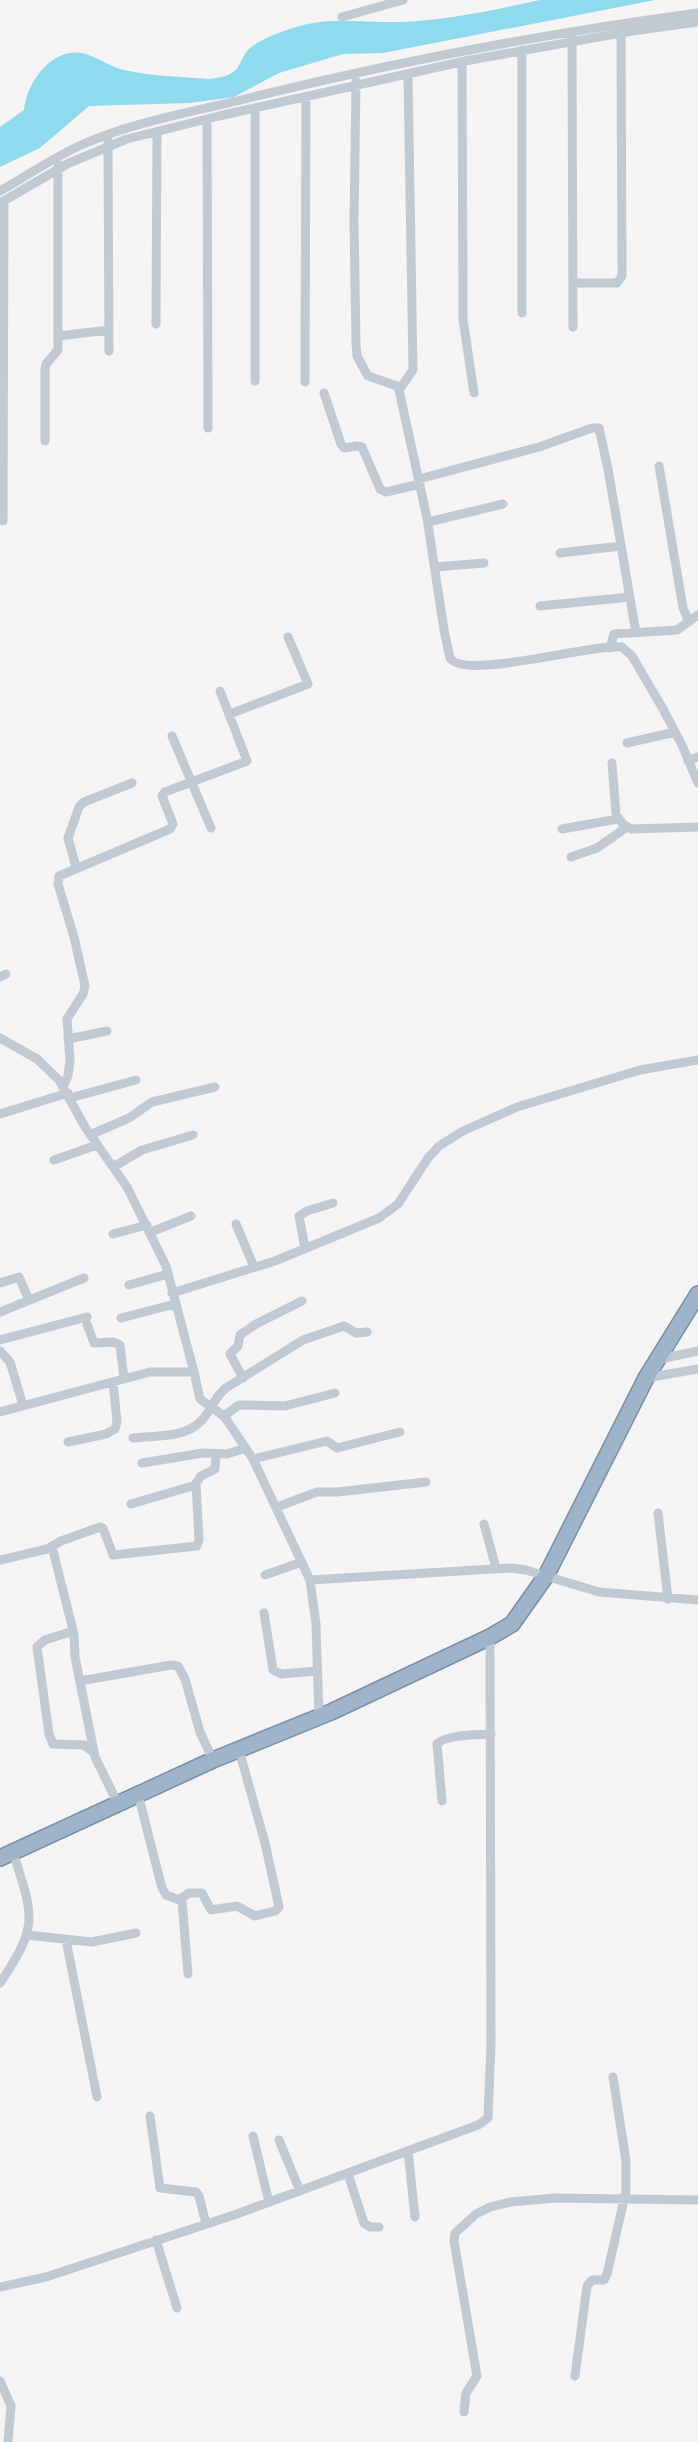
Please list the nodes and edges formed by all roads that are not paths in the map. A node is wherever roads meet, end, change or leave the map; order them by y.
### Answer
1 (404, 0) edge
2 (698, 13) edge
3 (342, 17) dead end
4 (698, 22) edge
5 (621, 28) junction
6 (572, 31) junction
7 (572, 41) junction
8 (522, 50) junction
9 (462, 62) junction
10 (357, 73) junction
11 (408, 74) junction
12 (356, 85) junction
13 (306, 96) junction
14 (255, 108) junction
15 (207, 119) junction
16 (157, 132) junction
17 (108, 135) junction
18 (109, 146) junction
19 (57, 157) junction
20 (58, 169) junction
21 (0, 190) edge
22 (2, 202) edge
23 (573, 283) junction
24 (522, 313) dead end
25 (156, 324) dead end
26 (573, 327) dead end
27 (109, 330) junction
28 (58, 336) junction
29 (109, 352) dead end
30 (255, 381) dead end
31 (305, 382) dead end
32 (400, 387) junction
33 (324, 393) dead end
34 (474, 393) dead end
35 (208, 428) dead end
36 (45, 440) dead end
37 (660, 466) dead end
38 (420, 482) junction
39 (503, 504) dead end
40 (3, 521) dead end
41 (428, 522) junction
42 (622, 546) junction
43 (560, 553) dead end
44 (484, 562) dead end
45 (435, 567) junction
46 (630, 597) junction
47 (540, 606) dead end
48 (698, 615) edge
49 (690, 622) junction
50 (636, 633) junction
51 (288, 637) dead end
52 (610, 648) junction
53 (220, 691) dead end
54 (230, 714) junction
55 (675, 732) junction
56 (172, 736) dead end
57 (627, 743) dead end
58 (698, 757) edge
59 (688, 761) junction
60 (612, 763) dead end
61 (191, 780) junction
62 (698, 782) edge
63 (132, 783) dead end
64 (618, 819) junction
65 (627, 827) junction
66 (698, 827) edge
67 (211, 828) dead end
68 (562, 829) dead end
69 (571, 857) dead end
70 (76, 867) junction
71 (107, 1031) dead end
72 (0, 1038) edge
73 (68, 1039) junction
74 (698, 1060) edge
75 (136, 1080) dead end
76 (215, 1087) dead end
77 (67, 1093) junction
78 (0, 1114) edge
79 (90, 1135) junction
80 (193, 1136) dead end
81 (97, 1145) junction
82 (54, 1160) dead end
83 (113, 1167) junction
84 (333, 1203) dead end
85 (191, 1216) dead end
86 (236, 1224) dead end
87 (149, 1228) junction
88 (113, 1234) dead end
89 (305, 1248) junction
90 (254, 1267) junction
91 (168, 1274) junction
92 (84, 1278) dead end
93 (0, 1283) edge
94 (129, 1285) dead end
95 (172, 1293) junction
96 (698, 1294) edge
97 (29, 1300) junction
98 (302, 1301) dead end
99 (175, 1304) junction
100 (0, 1312) edge
101 (120, 1318) dead end
102 (367, 1332) dead end
103 (0, 1340) edge
104 (0, 1351) edge
105 (698, 1351) edge
106 (655, 1360) junction
107 (10, 1362) junction
108 (0, 1364) edge
109 (698, 1369) edge
110 (194, 1372) junction
111 (243, 1378) junction
112 (646, 1378) junction
113 (124, 1379) junction
114 (113, 1382) junction
115 (335, 1393) dead end
116 (23, 1406) junction
117 (210, 1407) junction
118 (0, 1412) edge
119 (224, 1416) junction
120 (400, 1432) dead end
121 (133, 1438) dead end
122 (68, 1442) dead end
123 (246, 1448) junction
124 (216, 1454) junction
125 (253, 1459) junction
126 (142, 1462) dead end
127 (426, 1482) dead end
128 (196, 1485) junction
129 (131, 1504) dead end
130 (277, 1507) junction
131 (658, 1513) dead end
132 (484, 1524) dead end
133 (52, 1547) junction
134 (0, 1560) edge
135 (302, 1562) junction
136 (496, 1568) junction
137 (265, 1575) dead end
138 (546, 1576) junction
139 (310, 1580) junction
140 (668, 1599) junction
141 (698, 1600) edge
142 (264, 1613) dead end
143 (73, 1631) junction
144 (490, 1636) junction
145 (317, 1671) junction
146 (80, 1681) junction
147 (319, 1717) junction
148 (491, 1734) junction
149 (239, 1750) junction
150 (94, 1753) junction
151 (213, 1760) junction
152 (138, 1794) junction
153 (442, 1801) dead end
154 (118, 1804) junction
155 (6, 1855) edge
156 (180, 1899) junction
157 (136, 1933) dead end
158 (27, 1935) junction
159 (66, 1940) junction
160 (188, 1974) dead end
161 (0, 1983) edge
162 (613, 2078) dead end
163 (97, 2096) dead end
164 (150, 2116) dead end
165 (253, 2136) dead end
166 (279, 2140) dead end
167 (408, 2151) junction
168 (348, 2174) junction
169 (300, 2190) junction
170 (625, 2199) junction
171 (698, 2200) edge
172 (269, 2202) junction
173 (415, 2217) dead end
174 (206, 2224) junction
175 (379, 2227) dead end
176 (156, 2240) junction
177 (0, 2287) edge
178 (176, 2308) dead end
179 (575, 2376) dead end
180 (0, 2381) edge
181 (464, 2412) dead end
182 (8, 2442) edge

1 - 3 street
2 - 5 street
4 - 5 street
5 - 6 street
5 - 7 street
5 - 23 street
6 - 7 street
6 - 10 street
7 - 8 street
7 - 23 street
8 - 9 street
8 - 24 street
9 - 11 street
9 - 34 street
10 - 12 street
10 - 17 street
11 - 12 street
11 - 32 street
12 - 13 street
12 - 32 street
13 - 14 street
13 - 31 street
14 - 15 street
14 - 30 street
15 - 16 street
15 - 35 street
16 - 18 street
16 - 25 street
17 - 18 street
17 - 19 street
18 - 20 street
18 - 27 street
19 - 20 street
19 - 21 street
20 - 22 street
20 - 28 street
22 - 40 street
23 - 26 street
27 - 28 street
27 - 29 street
28 - 36 street
32 - 38 street
33 - 38 street
37 - 49 street
38 - 41 street
38 - 42 street
39 - 41 street
41 - 45 street
42 - 43 street
42 - 46 street
44 - 45 street
45 - 52 street
46 - 47 street
46 - 50 street
48 - 49 street
49 - 50 street
50 - 52 street
51 - 54 street
52 - 55 street
53 - 54 street
54 - 61 street
55 - 57 street
55 - 59 street
56 - 61 street
58 - 59 street
59 - 62 street
60 - 64 street
61 - 67 street
61 - 70 street
63 - 70 street
64 - 65 street
64 - 68 street
65 - 66 street
65 - 69 street
70 - 73 street
71 - 73 street
72 - 77 street
73 - 77 street
74 - 89 street
75 - 77 street
76 - 79 street
77 - 78 street
77 - 79 street
79 - 81 street
80 - 83 street
81 - 82 street
81 - 83 street
83 - 87 street
84 - 89 street
85 - 87 street
86 - 90 street
87 - 88 street
87 - 91 street
89 - 90 street
90 - 95 street
91 - 94 street
91 - 95 street
92 - 97 street
93 - 97 street
95 - 99 street
96 - 106 highway
97 - 100 street
98 - 111 street
99 - 101 street
99 - 110 street
102 - 111 street
103 - 113 street
104 - 107 street
105 - 106 street
106 - 112 highway
107 - 108 street
107 - 116 street
109 - 112 street
110 - 113 street
110 - 117 street
111 - 117 street
112 - 138 highway
113 - 114 street
114 - 116 street
114 - 122 street
115 - 119 street
116 - 118 street
117 - 119 street
117 - 121 street
119 - 123 street
120 - 125 street
123 - 124 street
123 - 125 street
124 - 126 street
124 - 128 street
125 - 130 street
127 - 130 street
128 - 129 street
128 - 133 street
130 - 135 street
131 - 140 street
132 - 136 street
133 - 134 street
133 - 143 street
135 - 137 street
135 - 139 street
136 - 138 street
136 - 139 street
138 - 140 street
138 - 144 highway
139 - 145 street
140 - 141 street
142 - 145 street
143 - 146 street
143 - 150 street
144 - 147 highway
144 - 148 street
145 - 147 street
146 - 150 street
146 - 151 street
147 - 149 highway
148 - 153 street
148 - 167 street
149 - 151 highway
149 - 156 street
150 - 154 street
151 - 152 highway
152 - 154 highway
152 - 156 street
154 - 155 highway
155 - 158 street
156 - 160 street
157 - 159 street
158 - 159 street
158 - 161 street
159 - 163 street
162 - 170 street
164 - 174 street
165 - 172 street
166 - 169 street
167 - 168 street
167 - 173 street
168 - 169 street
168 - 175 street
169 - 172 street
170 - 171 street
170 - 179 street
170 - 181 street
172 - 174 street
174 - 176 street
176 - 177 street
176 - 178 street
180 - 182 street

